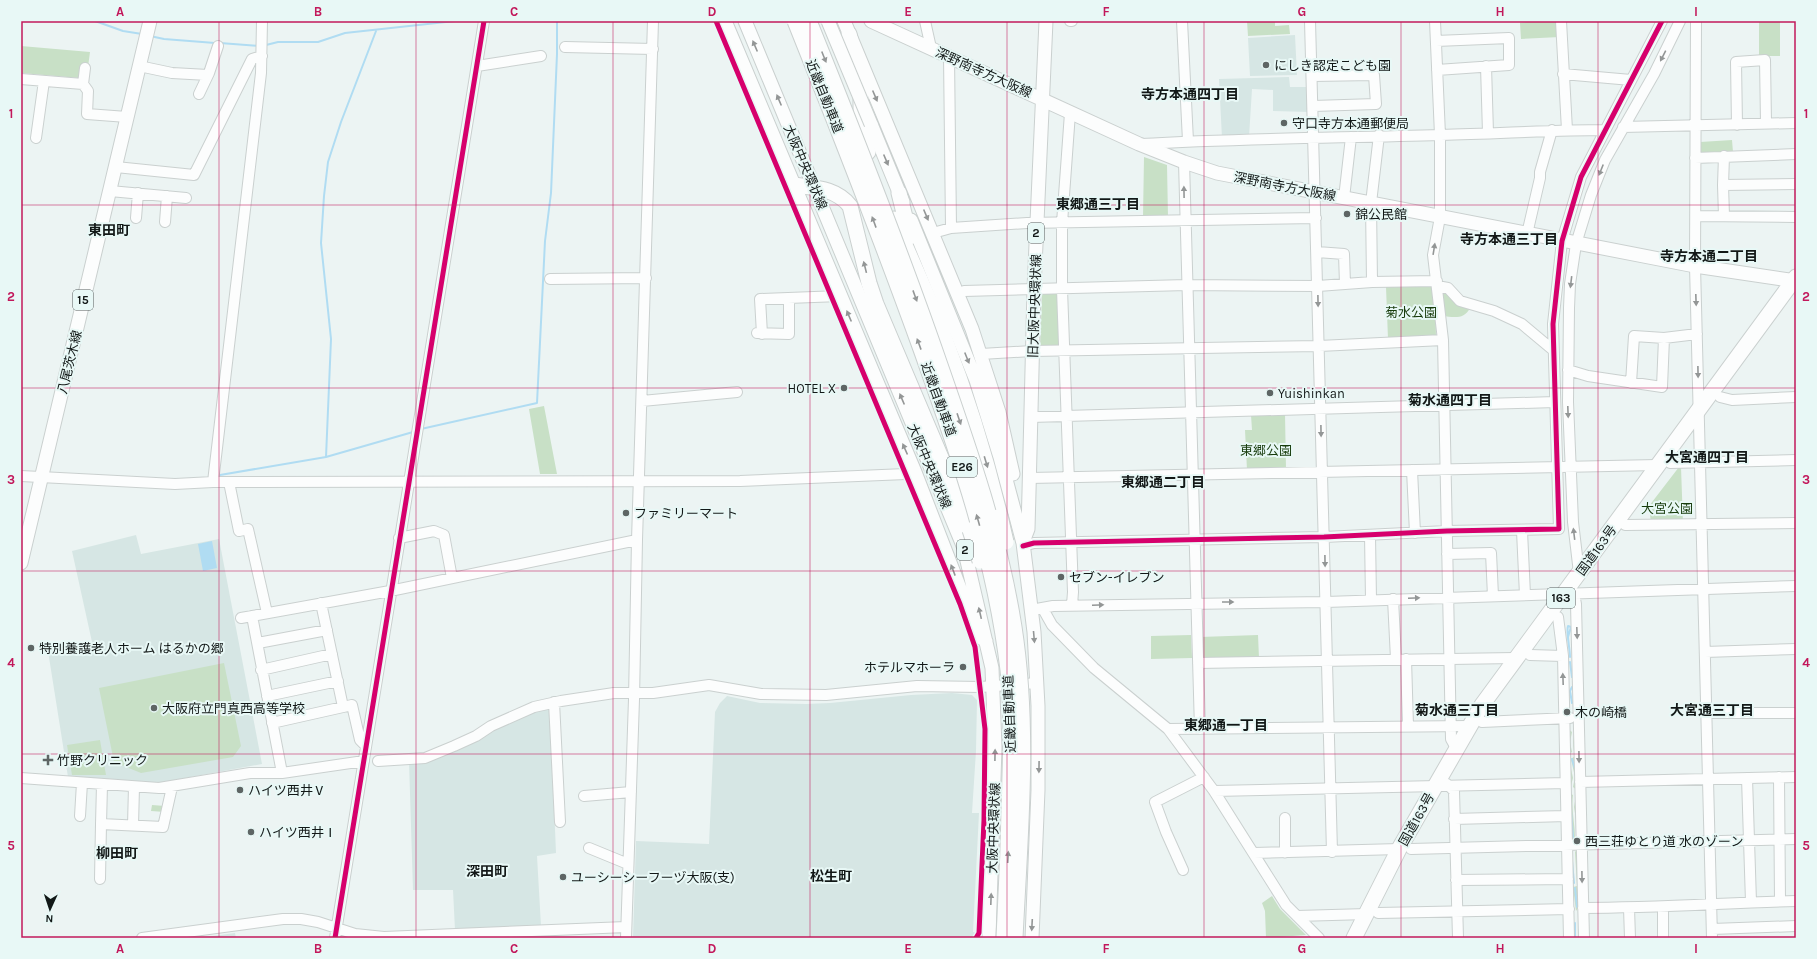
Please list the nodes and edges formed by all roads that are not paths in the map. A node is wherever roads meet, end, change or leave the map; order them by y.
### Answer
1 (262, 21) edge
2 (484, 21) edge
3 (654, 21) edge
4 (725, 21) edge
5 (734, 21) edge
6 (745, 21) edge
7 (795, 21) edge
8 (809, 21) edge
9 (828, 21) edge
10 (871, 21) edge
11 (925, 21) edge
12 (1046, 21) edge
13 (1182, 21) edge
14 (1310, 21) edge
15 (1435, 21) edge
16 (1561, 21) edge
17 (1662, 21) edge
18 (1680, 21) edge
19 (1696, 21) edge
20 (847, 27) edge
21 (148, 30) edge
22 (1436, 41) junction
23 (218, 46) dead end
24 (565, 47) dead end
25 (931, 48) junction
26 (653, 49) junction
27 (262, 50) junction
28 (541, 56) dead end
29 (949, 56) junction
30 (139, 66) junction
31 (477, 66) junction
32 (1486, 66) junction
33 (85, 68) dead end
34 (1437, 70) junction
35 (1563, 74) junction
36 (208, 75) junction
37 (1312, 76) junction
38 (21, 79) edge
39 (1631, 80) junction
40 (44, 81) junction
41 (83, 84) junction
42 (199, 94) dead end
43 (1042, 99) junction
44 (1313, 106) junction
45 (1070, 113) junction
46 (127, 117) junction
47 (1766, 123) junction
48 (1796, 123) edge
49 (1695, 124) junction
50 (1737, 125) junction
51 (1623, 127) junction
52 (1552, 130) junction
53 (1567, 130) junction
54 (1605, 130) junction
55 (1488, 133) junction
56 (1379, 135) junction
57 (1440, 135) junction
58 (1351, 137) junction
59 (36, 138) dead end
60 (1314, 138) junction
61 (1188, 141) junction
62 (778, 143) junction
63 (1139, 144) junction
64 (1796, 154) edge
65 (1724, 156) junction
66 (1695, 158) junction
67 (1184, 162) junction
68 (116, 167) junction
69 (1796, 184) edge
70 (794, 185) junction
71 (1723, 185) junction
72 (816, 188) junction
73 (110, 191) junction
74 (1315, 192) junction
75 (138, 193) junction
76 (899, 193) junction
77 (167, 196) junction
78 (186, 198) dead end
79 (1344, 198) junction
80 (1371, 203) junction
81 (1696, 216) junction
82 (1724, 216) junction
83 (1796, 217) edge
84 (136, 218) dead end
85 (1316, 218) junction
86 (1440, 218) junction
87 (1185, 221) junction
88 (165, 222) dead end
89 (1062, 222) junction
90 (1037, 223) junction
91 (951, 228) junction
92 (933, 233) junction
93 (1527, 234) junction
94 (1562, 241) junction
95 (1576, 244) junction
96 (1317, 252) junction
97 (1695, 266) junction
98 (847, 268) junction
99 (646, 278) junction
100 (550, 279) dead end
101 (922, 281) junction
102 (1372, 282) junction
103 (1795, 283) edge
104 (1345, 284) junction
105 (1437, 284) junction
106 (1187, 285) junction
107 (1318, 286) junction
108 (1034, 289) junction
109 (1062, 289) junction
110 (964, 291) dead end
111 (840, 296) junction
112 (789, 298) junction
113 (1697, 334) junction
114 (1664, 338) junction
115 (1443, 340) junction
116 (1319, 346) junction
117 (1189, 348) junction
118 (1065, 350) junction
119 (1553, 350) junction
120 (1032, 351) junction
121 (981, 354) junction
122 (1568, 370) junction
123 (1630, 383) junction
124 (737, 392) dead end
125 (1720, 397) junction
126 (1796, 397) edge
127 (642, 401) junction
128 (1555, 402) junction
129 (1444, 406) junction
130 (1321, 408) junction
131 (1698, 410) junction
132 (1190, 412) junction
133 (1067, 414) junction
134 (1031, 417) junction
135 (894, 423) junction
136 (1698, 426) junction
137 (1008, 445) junction
138 (1030, 446) junction
139 (1796, 460) edge
140 (1663, 464) junction
141 (1700, 464) junction
142 (1558, 467) junction
143 (1570, 467) junction
144 (1445, 469) junction
145 (1412, 470) junction
146 (915, 472) junction
147 (1322, 473) junction
148 (1192, 475) junction
149 (21, 476) edge
150 (41, 478) junction
151 (1030, 478) junction
152 (1070, 478) junction
153 (409, 481) junction
154 (639, 481) junction
155 (213, 482) junction
156 (229, 482) junction
157 (1796, 523) edge
158 (1625, 525) junction
159 (1702, 525) junction
160 (1019, 527) junction
161 (1522, 531) junction
162 (1447, 532) junction
163 (1415, 533) junction
164 (1370, 535) junction
165 (1324, 537) junction
166 (399, 538) junction
167 (636, 540) junction
168 (1194, 540) junction
169 (1072, 542) junction
170 (1023, 545) junction
171 (23, 547) edge
172 (1447, 554) junction
173 (21, 563) edge
174 (1579, 573) junction
175 (452, 578) junction
176 (1796, 586) edge
177 (1704, 589) junction
178 (390, 590) junction
179 (1569, 594) junction
180 (1525, 595) junction
181 (1493, 596) junction
182 (1448, 597) junction
183 (1393, 599) junction
184 (1371, 600) junction
185 (1197, 602) junction
186 (1326, 602) junction
187 (321, 603) junction
188 (1072, 605) junction
189 (1037, 610) junction
190 (267, 614) junction
191 (252, 616) junction
192 (1558, 617) junction
193 (241, 618) dead end
194 (326, 630) junction
195 (986, 641) junction
196 (258, 643) junction
197 (1796, 649) edge
198 (1705, 652) junction
199 (332, 654) junction
200 (1562, 656) junction
201 (1522, 657) junction
202 (1449, 658) junction
203 (1401, 659) junction
204 (1327, 661) junction
205 (1198, 662) junction
206 (261, 670) junction
207 (338, 681) junction
208 (1038, 683) junction
209 (993, 686) junction
210 (633, 692) junction
211 (267, 696) junction
212 (554, 702) junction
213 (343, 707) junction
214 (1707, 713) junction
215 (1796, 713) edge
216 (1564, 718) junction
217 (1578, 718) junction
218 (1011, 719) junction
219 (272, 723) junction
220 (1475, 724) junction
221 (1408, 726) junction
222 (1451, 726) junction
223 (1329, 727) junction
224 (1168, 729) junction
225 (1200, 729) junction
226 (366, 746) junction
227 (1456, 748) junction
228 (364, 761) junction
229 (378, 761) dead end
230 (282, 773) junction
231 (1204, 777) junction
232 (1779, 777) junction
233 (1796, 777) edge
234 (21, 778) edge
235 (1708, 778) junction
236 (1747, 778) junction
237 (1580, 782) junction
238 (82, 783) junction
239 (1565, 783) junction
240 (102, 785) junction
241 (1441, 785) junction
242 (134, 787) junction
243 (172, 787) junction
244 (1331, 789) junction
245 (1038, 790) junction
246 (1214, 791) junction
247 (631, 792) junction
248 (584, 796) dead end
249 (1021, 813) junction
250 (80, 816) dead end
251 (1566, 816) junction
252 (1285, 818) dead end
253 (1454, 819) junction
254 (560, 822) dead end
255 (101, 824) junction
256 (133, 825) junction
257 (1796, 838) edge
258 (1750, 839) junction
259 (1780, 839) junction
260 (1710, 840) junction
261 (1568, 845) junction
262 (1581, 845) junction
263 (589, 848) dead end
264 (1455, 848) junction
265 (1405, 849) junction
266 (1254, 852) junction
267 (1332, 852) junction
268 (1285, 853) junction
269 (628, 864) junction
270 (1183, 870) dead end
271 (100, 879) dead end
272 (1568, 879) junction
273 (1456, 880) junction
274 (1780, 901) junction
275 (1796, 901) edge
276 (1751, 902) junction
277 (1711, 903) junction
278 (1663, 906) junction
279 (1583, 908) junction
280 (1629, 908) junction
281 (1569, 909) junction
282 (1457, 911) junction
283 (1372, 913) junction
284 (1297, 916) junction
285 (1796, 926) edge
286 (626, 927) junction
287 (335, 933) edge
288 (1712, 933) edge
289 (431, 936) edge
290 (142, 938) edge
291 (626, 938) edge
292 (989, 938) edge
293 (1004, 938) edge
294 (1009, 938) edge
295 (1016, 938) edge
296 (1032, 938) edge
297 (1319, 938) edge
298 (1354, 938) edge
299 (1366, 938) edge
300 (1458, 938) edge
301 (1569, 938) edge
302 (1584, 938) edge
303 (1630, 938) edge
304 (1663, 938) edge

1 - 27 street
2 - 31 street
3 - 26 street
4 - 62 main road, 2
5 - 62 main road
72 -> 6 main road, 大阪中央環状線 / 2
218 -> 7 highway, 近畿自動車道 / E26, bridge
8 -> 249 highway, 近畿自動車道 / E26, bridge
9 -> 76 main road, 2, bridge
10 - 25 main road, 深野南寺方大阪線
11 - 25 street
12 - 43 main road, 旧大阪中央環状線 / 2
13 - 61 street
14 - 37 street
15 - 22 street
16 - 35 street
17 - 39 street
18 -> 51 street
19 - 49 street
20 -> 92 main road, 2
20 - 101 highway, 2
21 - 30 main road, 八尾茨木線 / 15
22 - 32 street
22 - 34 street
23 - 36 street
24 - 26 street
25 - 29 main road, 深野南寺方大阪線
26 - 99 street
27 - 68 street
27 - 155 street
28 - 31 street
29 - 43 main road, 深野南寺方大阪線
29 - 91 street
30 - 36 street
30 - 46 main road, 八尾茨木線 / 15
31 - 153 street
32 - 34 street
32 - 55 street
33 - 41 street
34 - 57 street
35 - 39 street
35 - 53 street
36 - 42 street
37 - 44 street
37 - 44 street
38 - 40 street
39 - 54 street
40 - 41 street
40 - 59 street
41 - 46 street
43 - 45 main road, 深野南寺方大阪線
43 - 90 main road, 旧大阪中央環状線 / 2
44 - 60 street
45 - 63 main road, 深野南寺方大阪線
45 - 89 street
46 - 68 main road, 八尾茨木線 / 15
47 - 48 street
47 - 50 street
47 - 50 street
49 - 50 street
49 - 51 street
49 - 66 street
51 -> 95 street
52 - 53 street
52 - 55 street
52 - 93 street
53 - 54 street
54 - 94 street
55 - 57 street
56 - 57 street
56 - 58 street
56 - 80 street
57 - 86 street
58 - 60 street
58 - 79 street
60 - 61 street
60 - 74 street
61 - 63 street
62 - 70 main road, 2
63 - 67 main road, 深野南寺方大阪線
64 - 65 street
65 - 66 street
65 - 71 street
66 - 81 street
67 - 74 main road, 深野南寺方大阪線
87 -> 67 street
68 - 73 main road, 八尾茨木線 / 15
69 - 71 street
70 - 72 highway
70 - 111 main road, 2
71 - 82 street
72 - 98 main road, 大阪中央環状線 / 2
218 -> 72 highway, bridge
73 - 75 street
73 - 150 main road, 八尾茨木線 / 15
74 - 79 main road, 深野南寺方大阪線
74 - 85 street
75 - 77 street
75 - 84 street
76 - 101 highway, 2
76 -> 160 main road, 2
77 - 78 street
77 - 88 street
79 - 80 main road, 深野南寺方大阪線
80 - 86 main road, 深野南寺方大阪線
80 - 102 street
81 - 82 street
81 - 97 street
82 - 83 street
85 - 87 street
85 - 96 street
86 - 93 main road, 深野南寺方大阪線
105 -> 86 street
87 - 89 street
87 - 106 street
89 - 90 street
89 - 109 street
90 - 91 street
90 - 108 main road, 旧大阪中央環状線 / 2
91 - 92 street
92 - 121 main road, 2
93 - 94 main road, 深野南寺方大阪線
94 - 95 main road, 深野南寺方大阪線
94 - 119 street
95 - 97 main road, 深野南寺方大阪線
95 -> 122 street
96 - 104 street
96 - 107 street
97 - 103 main road, 深野南寺方大阪線
97 -> 113 street
98 - 135 main road
195 -> 98 main road, 大阪中央環状線 / 2
99 - 100 street
99 - 127 street
101 -> 249 highway, bridge
102 - 104 street
102 - 105 street
103 - 125 highway, 国道163号 / 163
103 - 131 highway, 国道163号 / 163
104 - 107 street
105 - 115 street
105 - 119 street
106 - 107 street
106 - 109 street
106 - 117 street
107 -> 116 street
108 - 109 street
108 - 110 street
108 - 120 main road, 旧大阪中央環状線 / 2
109 - 118 street
111 - 112 street
135 -> 111 main road, 2
112 - 112 street
113 - 114 street
113 -> 131 street
114 - 123 street
114 - 123 street
115 - 116 street
115 - 129 street
116 - 117 street
116 - 130 street
117 - 118 street
117 - 132 street
118 - 120 street
118 - 133 street
119 - 128 street
120 - 121 street
120 - 134 main road, 旧大阪中央環状線 / 2
121 - 137 main road, 2
122 - 123 street
122 -> 143 street
124 - 127 street
125 - 126 street
125 - 136 highway, 国道163号 / 163
127 - 154 street
128 - 129 street
128 - 142 street
129 - 130 street
129 - 144 street
130 - 132 street
130 -> 147 street
131 - 136 street
131 - 140 highway, 国道163号 / 163
132 - 133 street
132 - 148 street
133 - 134 street
133 - 152 street
134 - 138 main road, 旧大阪中央環状線 / 2
146 -> 135 main road, 2
136 - 140 highway, 国道163号 / 163
136 - 141 street
137 - 138 main road
137 - 160 main road, 2
138 - 151 main road, 旧大阪中央環状線 / 2
139 - 141 street
140 - 141 street
140 - 143 street
140 - 158 highway, 国道163号 / 163
140 - 174 highway, 国道163号 / 163
141 - 159 street
142 - 143 street
142 - 144 street
142 - 161 street
174 -> 143 street
144 - 145 street
144 - 162 street
145 - 147 street
145 - 163 street
146 - 154 street
195 -> 146 main road, 2
147 - 148 street
147 - 165 street
148 - 152 street
148 - 168 street
149 - 150 street
150 - 155 street
150 - 171 main road, 八尾茨木線 / 15
151 - 152 street
151 - 170 main road, 旧大阪中央環状線 / 2
152 - 169 street
153 - 154 street
153 - 156 street
153 - 166 street
154 - 167 street
155 - 156 street
156 - 190 street
157 - 159 street
158 - 159 street
158 - 179 highway, 国道163号 / 163
159 - 177 street
160 - 170 main road, 2
161 - 162 street
161 - 180 street
162 - 163 street
162 - 172 street
163 - 164 street
164 - 165 street
164 - 184 street
165 - 168 street
165 -> 186 street
166 - 175 street
166 - 178 street
167 - 175 street
167 - 210 street
168 - 169 street
168 - 185 street
169 - 170 street
169 - 188 street
170 - 189 main road, 2
171 - 173 main road, 八尾茨木線 / 15
172 - 181 street
172 - 182 street
174 - 179 highway, 国道163号 / 163
175 - 178 street
176 - 177 street
177 - 179 street
177 - 198 street
178 - 187 street
178 - 226 street
179 - 180 street
179 - 192 highway, 国道163号 / 163
179 - 201 highway, 国道163号 / 163
179 -> 217 street
180 - 181 street
181 - 182 street
183 -> 182 street
182 - 202 street
183 - 184 street
183 - 203 street
184 - 186 street
185 -> 186 street
188 -> 185 street
185 - 205 street
186 - 204 street
187 - 190 street
187 - 194 street
188 - 189 street
189 -> 208 main road, 2
189 - 224 street
190 - 191 street
191 - 193 street
191 - 196 street
192 - 200 street
192 - 201 highway, 国道163号 / 163
194 - 196 street
194 - 199 street
195 - 209 main road, 大阪中央環状線 / 2
196 - 206 street
197 - 198 street
198 - 214 street
199 - 206 street
199 - 207 street
200 - 201 street
216 -> 200 street
201 - 202 street
201 - 220 highway, 国道163号 / 163
202 - 203 street
202 - 222 street
203 - 204 street
203 - 221 street
204 - 205 street
204 - 223 street
205 - 225 street
206 - 211 street
207 - 211 street
207 - 213 street
208 - 209 street
208 -> 245 main road, 2
209 - 210 street
292 -> 209 main road, 大阪中央環状線 / 2
210 - 212 street
210 - 247 street
211 - 219 street
212 - 229 street
212 - 254 street
213 - 219 street
213 - 226 street
214 - 215 street
214 - 235 street
216 - 217 street
216 - 220 street
216 - 239 street
217 -> 237 street
293 -> 218 highway, 近畿自動車道 / E26, bridge
219 - 230 street
220 - 222 street
220 - 227 highway, 国道163号 / 163
220 - 241 highway, 国道163号 / 163
221 - 222 street
221 - 223 street
222 - 227 street
223 - 225 street
223 - 244 street
224 - 225 street
224 - 231 street
226 - 228 street
227 - 241 highway, 国道163号 / 163
228 - 230 street
228 - 287 street
230 - 243 street
231 - 246 street
231 - 270 street
232 - 233 street
232 - 236 street
232 - 259 street
234 - 238 street
235 - 236 street
235 - 237 street
235 - 260 street
236 - 258 street
237 - 262 street
238 - 240 street
238 - 250 street
239 - 241 street
239 - 251 street
240 - 242 street
240 - 255 street
241 - 244 street
241 - 253 street
241 - 265 highway, 国道163号 / 163
242 - 243 street
242 - 256 street
243 - 256 street
244 - 246 street
244 - 267 street
245 - 294 main road
245 -> 296 main road, 2
246 - 266 street
247 - 248 street
247 - 269 street
249 - 295 highway, 近畿自動車道 / E26, bridge
251 - 253 street
251 - 261 street
252 - 268 street
253 - 264 street
255 - 256 street
255 - 271 street
257 - 259 street
258 - 259 street
258 - 260 street
258 - 276 street
259 - 274 street
260 - 262 street
260 - 277 street
261 - 262 street
261 - 264 street
261 - 272 street
262 -> 279 street
263 - 269 street
264 - 265 street
264 - 273 street
265 - 267 street
265 - 283 highway, 国道163号 / 163
266 - 268 street
266 - 284 street
267 - 268 street
269 - 286 street
272 - 273 street
272 - 281 street
273 - 282 street
274 - 275 street
274 - 276 street
276 - 277 street
277 - 278 street
277 - 288 street
278 - 280 street
278 - 304 street
279 - 280 street
279 - 302 street
280 - 303 street
281 - 282 street
281 - 301 street
282 - 283 street
282 - 300 street
283 - 284 street
283 - 298 highway, 国道163号 / 163
283 - 299 highway, 国道163号 / 163
284 - 297 street
285 - 288 street
286 - 289 street
286 - 291 street
287 - 289 street
287 - 290 street

